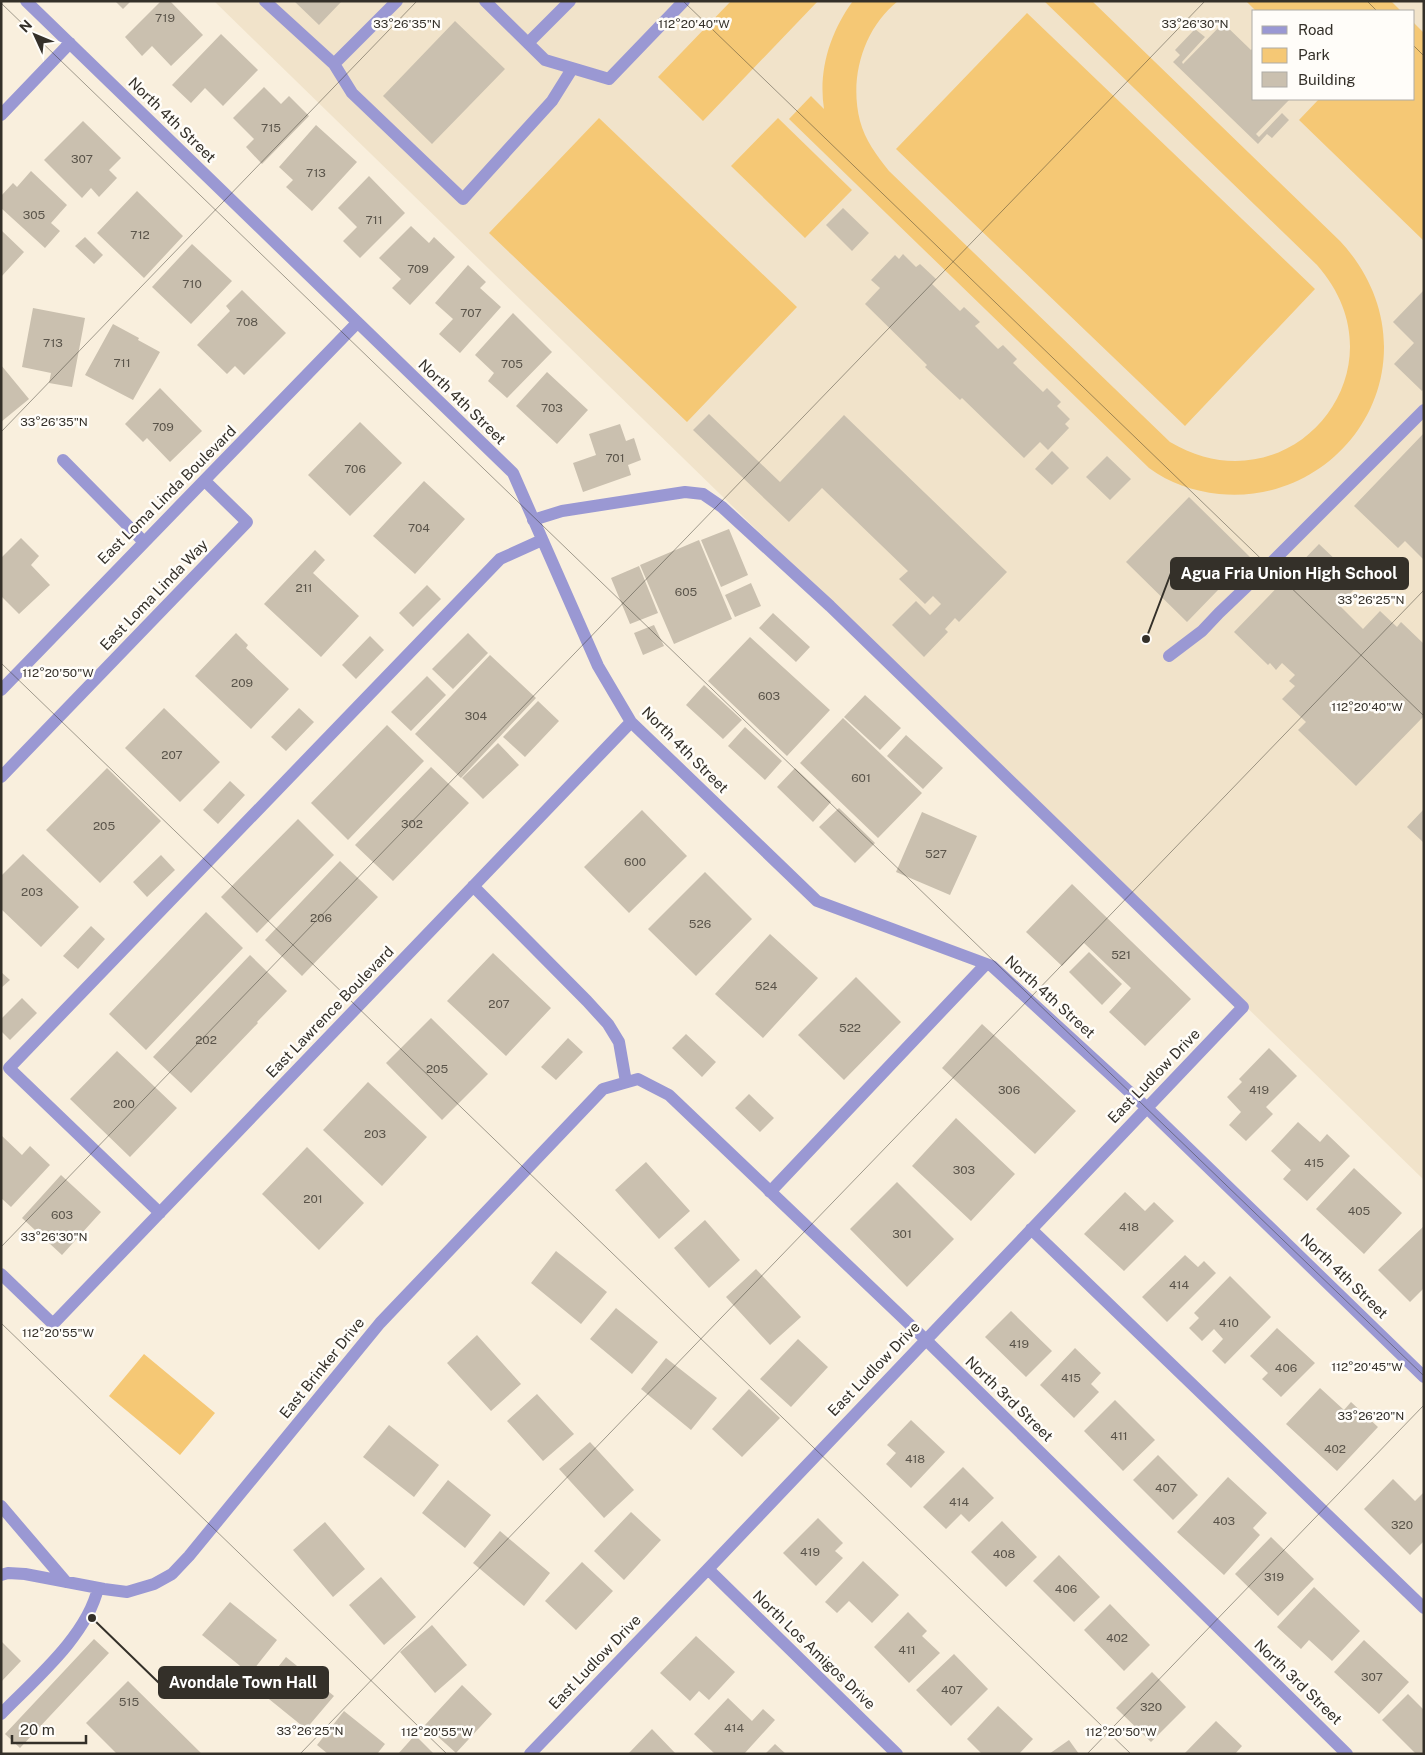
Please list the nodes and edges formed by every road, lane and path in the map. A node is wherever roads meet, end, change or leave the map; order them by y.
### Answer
1 (26, 1) edge
2 (265, 1) edge
3 (397, 1) edge
4 (485, 1) edge
5 (570, 1) edge
6 (684, 1) edge
7 (70, 43) junction
8 (528, 43) junction
9 (334, 64) junction
10 (572, 69) junction
11 (1, 115) edge
12 (357, 323) junction
13 (1424, 410) edge
14 (63, 460) dead end
15 (205, 481) junction
16 (533, 520) junction
17 (542, 540) junction
18 (143, 541) junction
19 (1169, 656) dead end
20 (1, 690) edge
21 (631, 722) junction
22 (1, 777) edge
23 (473, 886) junction
24 (986, 964) junction
25 (632, 1080) junction
26 (1146, 1108) junction
27 (770, 1192) junction
28 (160, 1213) junction
29 (1030, 1229) junction
30 (1, 1274) edge
31 (925, 1339) junction
32 (1422, 1370) edge
33 (1, 1506) edge
34 (708, 1569) junction
35 (1, 1575) edge
36 (66, 1582) junction
37 (98, 1588) junction
38 (1424, 1608) edge
39 (1, 1714) edge
40 (530, 1754) edge
41 (898, 1754) edge
42 (1347, 1754) edge

1 - 7 street, North 4th Street
2 - 9 street
3 - 9 street
4 - 8 street
5 - 8 street
6 - 10 street
7 - 11 street
7 - 12 street, North 4th Street
8 - 10 street
9 - 10 street
12 - 15 street, East Loma Linda Boulevard
12 - 16 street, North 4th Street
13 - 19 street
14 - 18 street
15 - 18 street, East Loma Linda Boulevard
15 - 22 street, East Loma Linda Way
16 - 17 street, North 4th Street
16 - 26 street, East Ludlow Drive
17 - 21 street, North 4th Street
17 - 28 street
18 - 20 street, East Loma Linda Boulevard
21 - 23 street, East Lawrence Boulevard
21 - 24 street, North 4th Street
23 - 25 street
23 - 28 street, East Lawrence Boulevard
24 - 26 street, North 4th Street
24 - 27 street
25 - 27 street, North 3rd Street
25 - 37 street, East Brinker Drive
26 - 29 street, East Ludlow Drive
26 - 32 street, North 4th Street
27 - 31 street, North 3rd Street
28 - 30 street, East Lawrence Boulevard
29 - 31 street, East Ludlow Drive
29 - 38 street
31 - 34 street, East Ludlow Drive
31 - 42 street, North 3rd Street
33 - 36 street
34 - 40 street, East Ludlow Drive
34 - 41 street, North Los Amigos Drive
35 - 36 street, East Brinker Drive
36 - 37 street, East Brinker Drive
37 - 39 street

